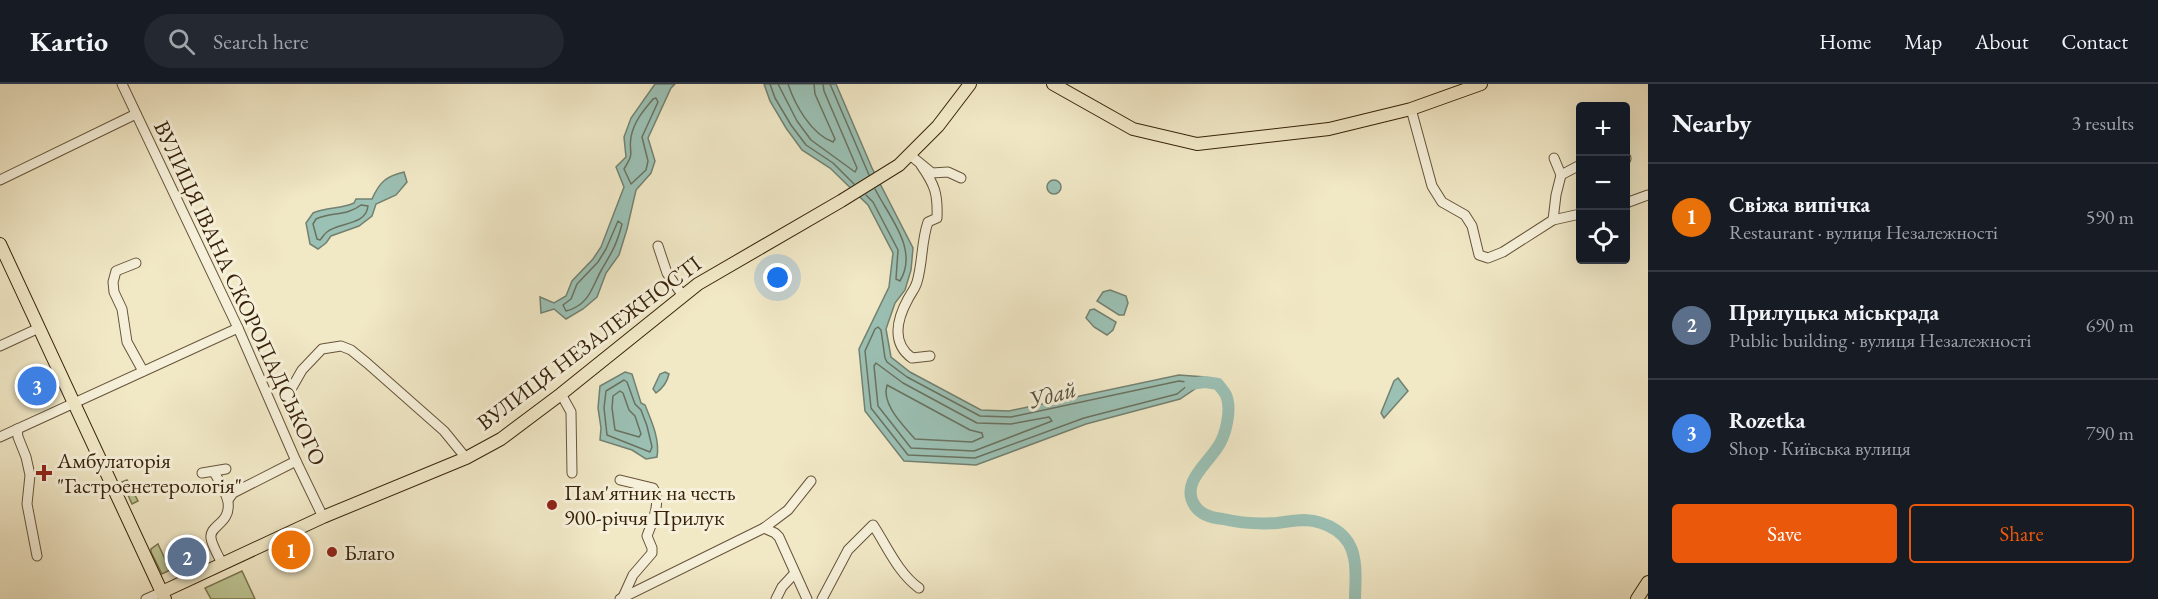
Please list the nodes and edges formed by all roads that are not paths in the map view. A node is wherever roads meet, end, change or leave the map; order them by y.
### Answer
1 (122, 84) edge
2 (970, 84) edge
3 (1053, 84) edge
4 (1481, 84) edge
5 (1411, 109) junction
6 (136, 114) junction
7 (910, 155) junction
8 (1554, 158) dead end
9 (921, 165) junction
10 (1576, 167) edge
11 (1561, 174) junction
12 (961, 178) dead end
13 (0, 180) edge
14 (1648, 195) edge
15 (1630, 202) edge
16 (1576, 215) edge
17 (1553, 220) junction
18 (0, 244) edge
19 (658, 246) dead end
20 (136, 263) dead end
21 (683, 296) junction
22 (39, 328) junction
23 (238, 328) junction
24 (0, 346) edge
25 (930, 356) dead end
26 (142, 371) junction
27 (561, 394) junction
28 (286, 398) dead end
29 (73, 403) junction
30 (17, 429) junction
31 (0, 437) edge
32 (466, 458) junction
33 (296, 461) junction
34 (225, 469) dead end
35 (214, 472) junction
36 (202, 473) dead end
37 (572, 473) dead end
38 (620, 480) dead end
39 (811, 481) dead end
40 (228, 500) junction
41 (323, 517) junction
42 (764, 528) junction
43 (37, 556) dead end
44 (222, 564) junction
45 (794, 574) junction
46 (1648, 582) edge
47 (919, 588) dead end
48 (164, 595) edge
49 (621, 598) edge
50 (146, 599) edge
51 (776, 599) edge
52 (807, 599) edge
53 (822, 599) edge
54 (1636, 599) edge

1 - 6 street, ВУЛИЦЯ ІВАНА СКОРОПАДСЬКОГО
2 - 7 main road, ВУЛИЦЯ НЕЗАЛЕЖНОСТІ
3 - 5 main road
4 - 5 main road
5 - 17 street
6 - 13 street
6 - 23 street, ВУЛИЦЯ ІВАНА СКОРОПАДСЬКОГО
7 - 9 street
7 - 21 main road, ВУЛИЦЯ НЕЗАЛЕЖНОСТІ
8 - 11 street
9 - 12 street
9 - 25 street
10 - 11 street
11 - 17 street
14 - 15 street
16 - 17 street
18 - 22 main road
19 - 21 street
20 - 26 street
21 - 27 main road, ВУЛИЦЯ НЕЗАЛЕЖНОСТІ
22 - 24 street
22 - 29 main road
23 - 26 street
23 - 33 street, ВУЛИЦЯ ІВАНА СКОРОПАДСЬКОГО
26 - 29 street
27 - 32 main road, ВУЛИЦЯ НЕЗАЛЕЖНОСТІ
27 - 37 street
28 - 32 street
29 - 30 street
29 - 48 main road
30 - 31 street
30 - 43 street
32 - 41 main road, ВУЛИЦЯ НЕЗАЛЕЖНОСТІ
33 - 40 street
33 - 41 street, ВУЛИЦЯ ІВАНА СКОРОПАДСЬКОГО
34 - 35 street
35 - 36 street
35 - 40 street
38 - 49 street
39 - 42 street
40 - 44 street
41 - 44 main road, ВУЛИЦЯ НЕЗАЛЕЖНОСТІ
42 - 45 street
42 - 49 street
44 - 48 main road, ВУЛИЦЯ НЕЗАЛЕЖНОСТІ
45 - 51 street
45 - 52 street
46 - 54 main road
47 - 53 street
48 - 50 street

